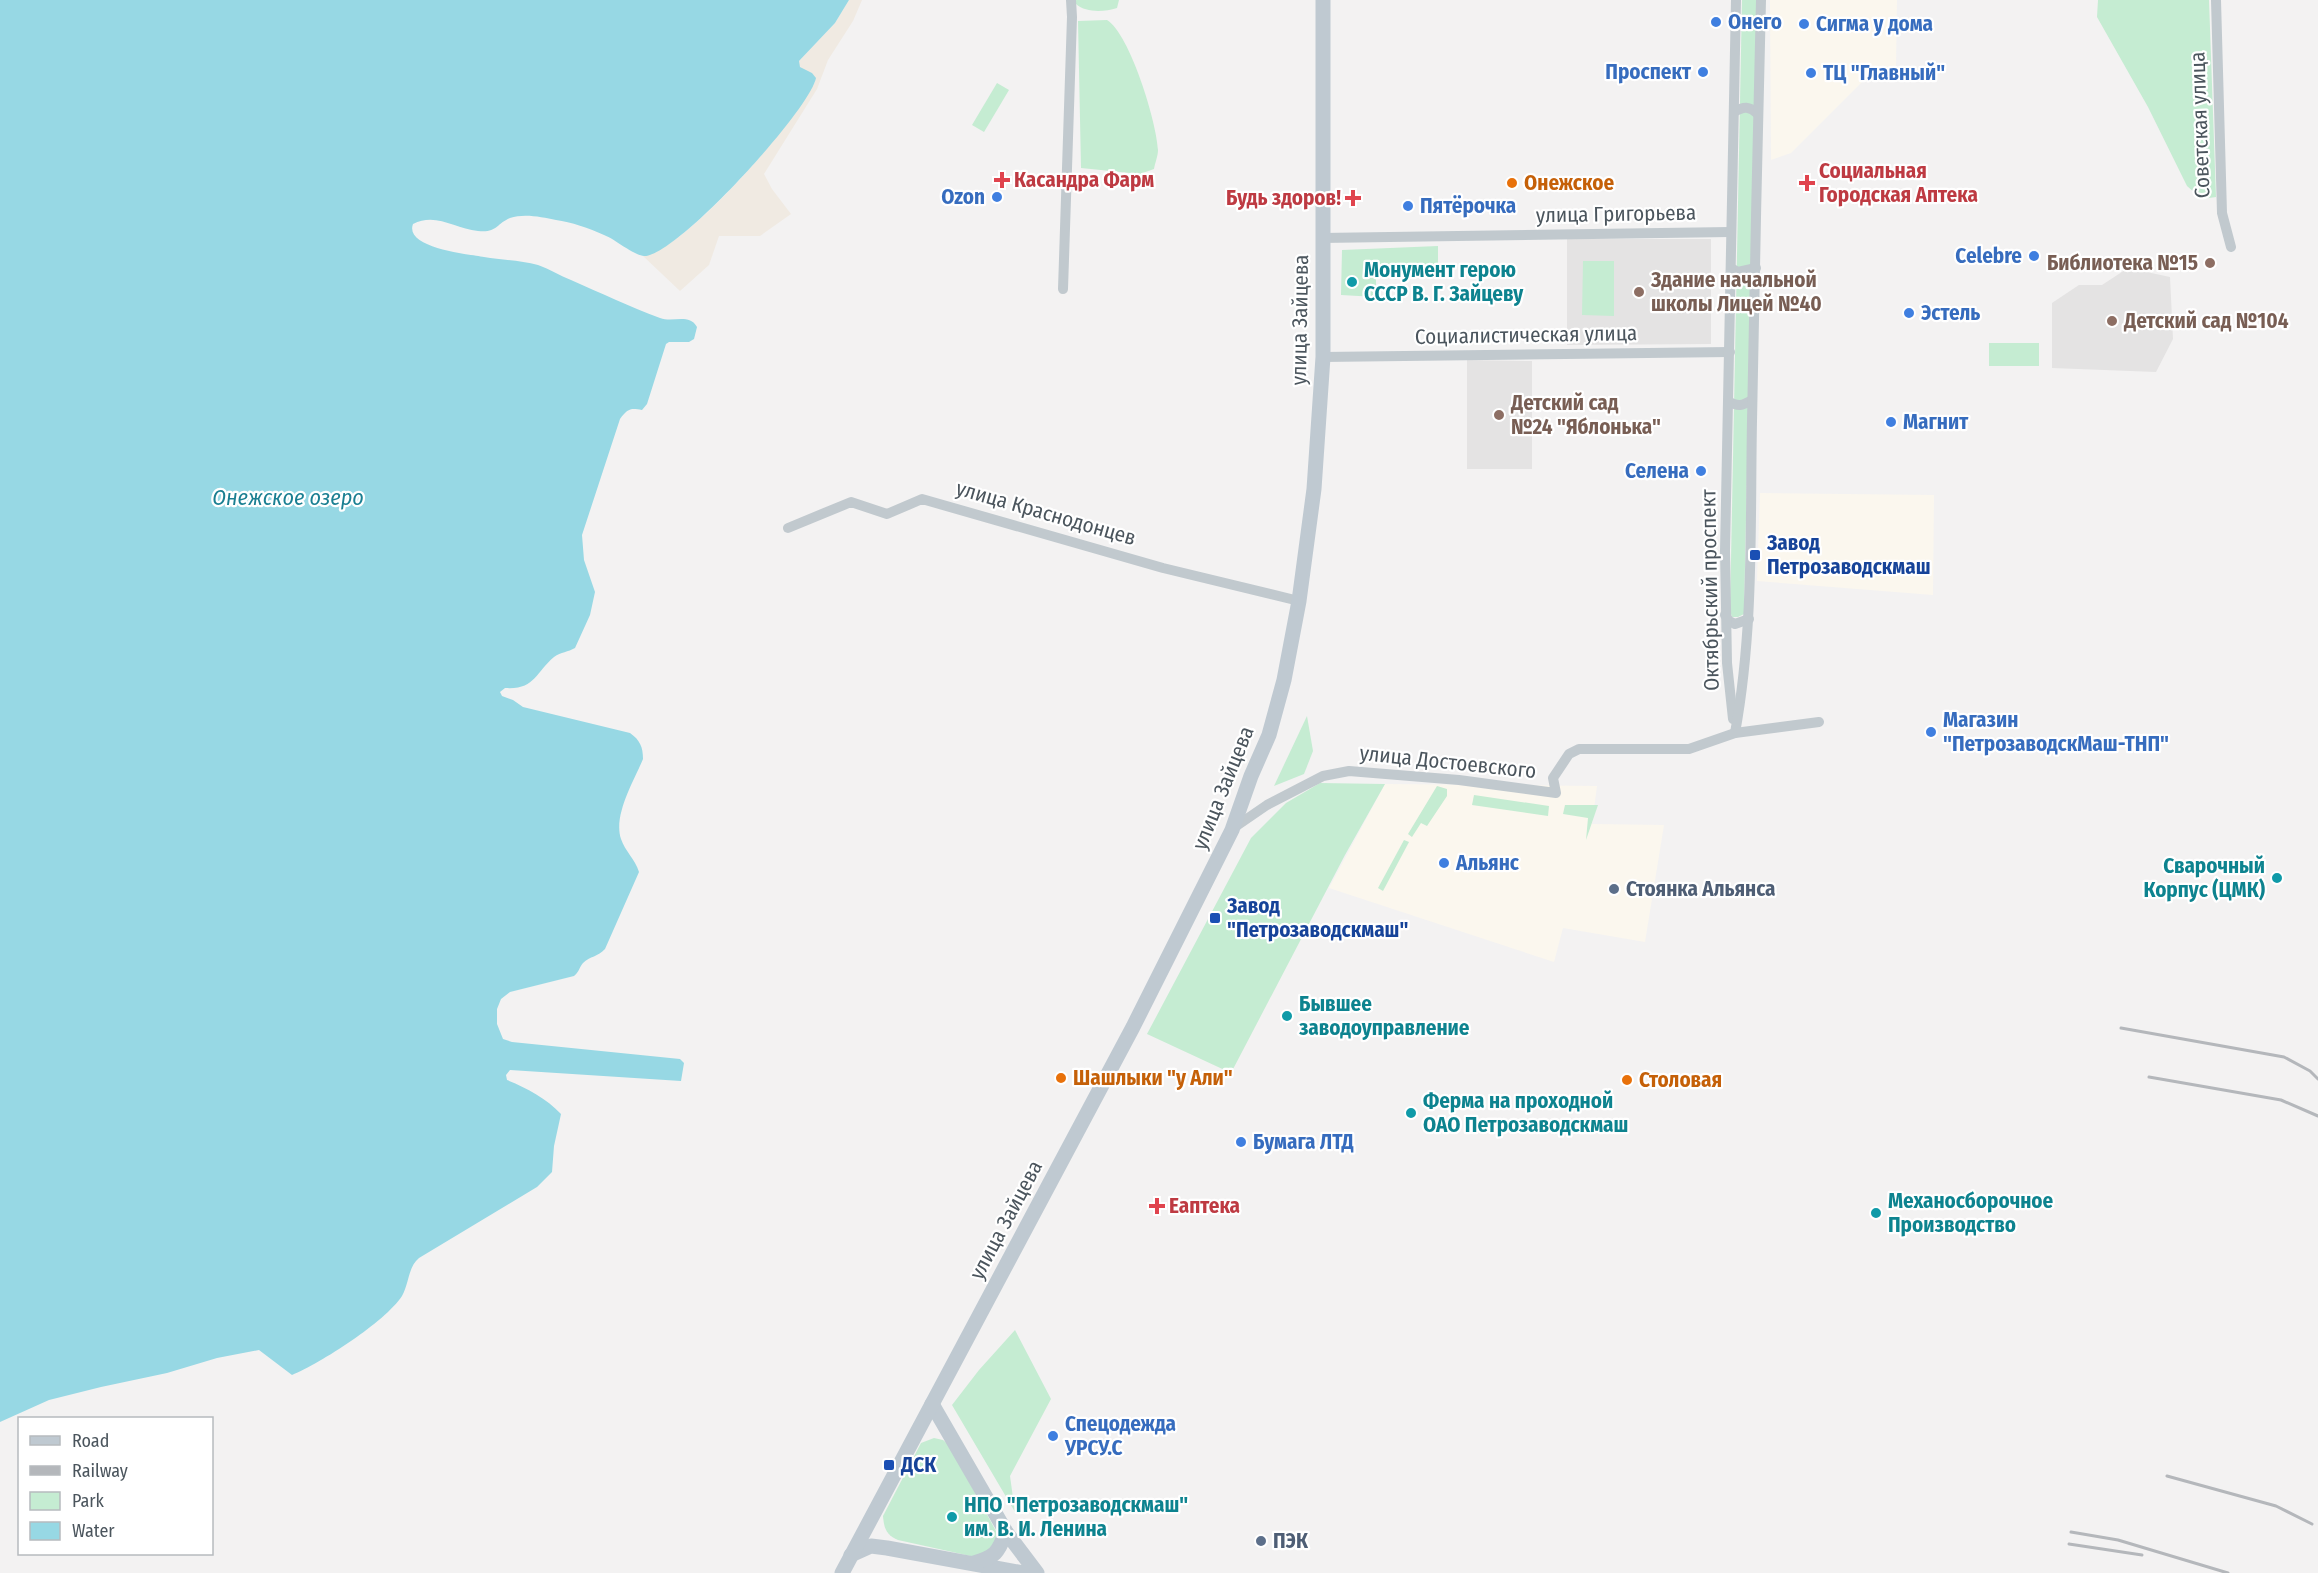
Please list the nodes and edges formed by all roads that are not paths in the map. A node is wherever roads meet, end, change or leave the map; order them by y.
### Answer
1 (1071, 0) edge
2 (1323, 0) edge
3 (1736, 0) edge
4 (1761, 0) edge
5 (2216, 0) edge
6 (1734, 112) junction
7 (1758, 114) junction
8 (1731, 232) junction
9 (1321, 238) junction
10 (2231, 247) dead end
11 (1731, 268) junction
12 (1756, 268) junction
13 (1063, 289) dead end
14 (1730, 352) junction
15 (1323, 357) junction
16 (1752, 400) junction
17 (1728, 401) junction
18 (788, 528) dead end
19 (1299, 601) junction
20 (1725, 615) junction
21 (1749, 619) junction
22 (1819, 722) dead end
23 (1735, 733) junction
24 (1232, 830) junction
25 (932, 1404) junction
26 (915, 1437) junction
27 (953, 1440) junction
28 (874, 1513) junction
29 (1006, 1532) junction
30 (887, 1548) junction
31 (851, 1555) junction
32 (974, 1563) junction
33 (842, 1573) edge
34 (1023, 1573) edge
35 (1037, 1573) edge

1 - 13 street
2 - 9 main road, улица Зайцева
3 - 6 street, Октябрьский проспект
4 - 7 street, Октябрьский проспект
5 - 10 street, Советская улица
6 - 7 street
6 - 8 street, Октябрьский проспект
7 - 12 street, Октябрьский проспект
8 - 9 street, улица Григорьева
8 - 11 street, Октябрьский проспект
9 - 15 main road, улица Зайцева
11 - 12 street
11 - 14 street, Октябрьский проспект
12 - 16 street, Октябрьский проспект
14 - 15 street, Социалистическая улица
14 - 17 street, Октябрьский проспект
15 - 19 main road, улица Зайцева
16 - 17 street
16 - 21 street, Октябрьский проспект
17 - 20 street, Октябрьский проспект
18 - 19 street, улица Краснодонцев
19 - 24 main road, улица Зайцева
20 - 21 street
20 - 23 street, Октябрьский проспект
21 - 23 street, Октябрьский проспект
22 - 23 street, улица Достоевского
23 - 24 street, улица Достоевского
24 - 25 main road, улица Зайцева
25 - 26 main road, улица Зайцева
25 - 27 main road
26 - 27 main road
26 - 28 main road, улица Зайцева
27 - 29 main road
28 - 30 main road
28 - 31 main road, улица Зайцева
29 - 32 main road
29 - 35 main road
30 - 31 main road
30 - 32 main road
31 - 33 main road, улица Зайцева
32 - 34 main road

